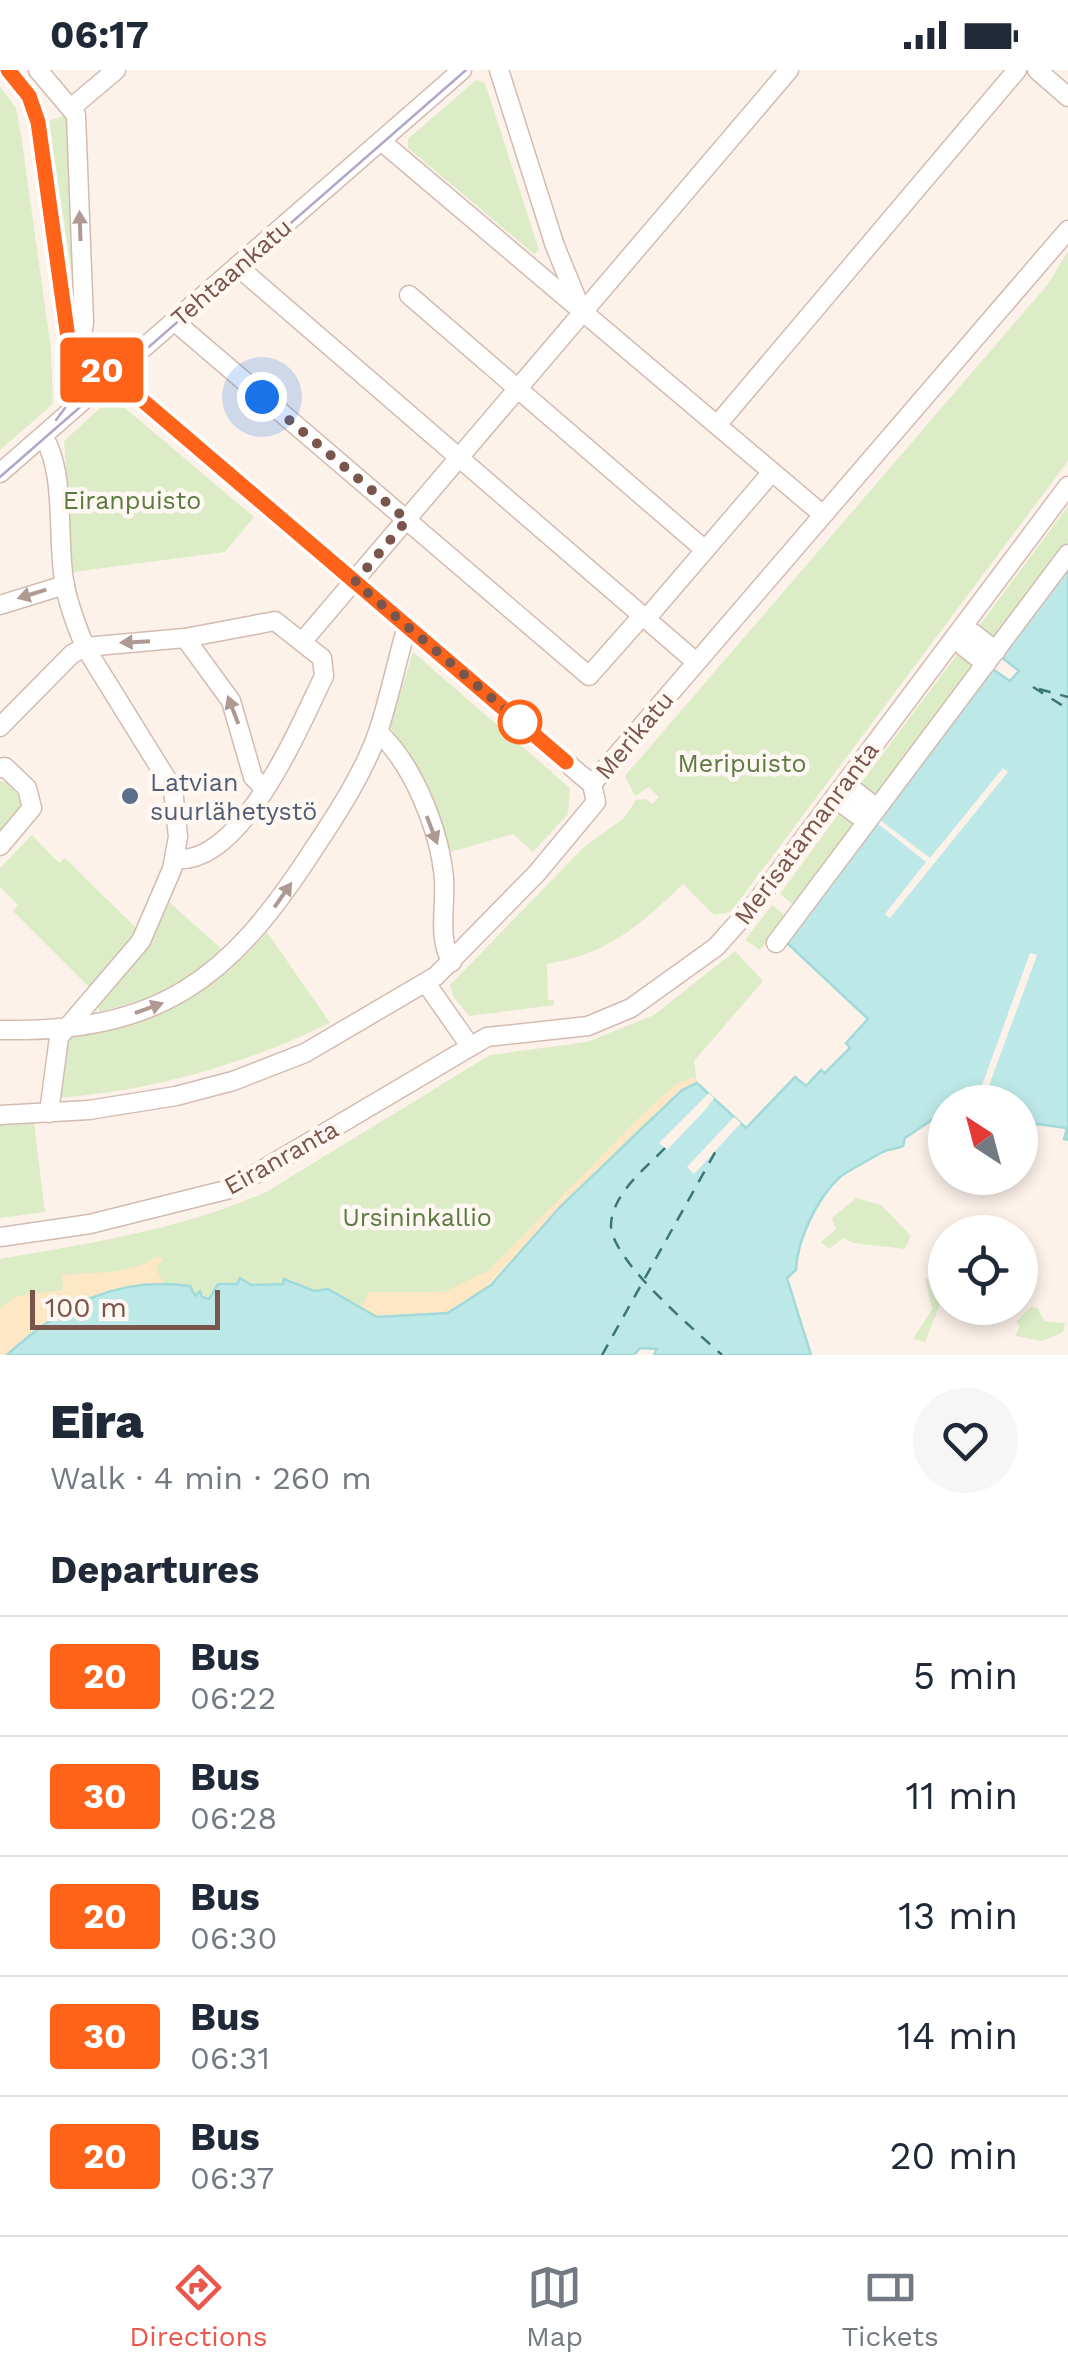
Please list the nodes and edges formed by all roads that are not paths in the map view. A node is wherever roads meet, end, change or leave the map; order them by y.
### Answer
1 (8, 70) edge
2 (38, 70) edge
3 (116, 70) edge
4 (462, 70) edge
5 (499, 70) edge
6 (789, 70) edge
7 (1017, 70) edge
8 (1037, 70) edge
9 (1068, 97) edge
10 (72, 108) junction
11 (381, 141) junction
12 (1068, 230) edge
13 (238, 266) junction
14 (409, 295) dead end
15 (583, 311) junction
16 (174, 321) junction
17 (78, 356) junction
18 (112, 376) junction
19 (518, 389) junction
20 (717, 425) junction
21 (42, 436) junction
22 (459, 459) junction
23 (772, 472) junction
24 (0, 474) edge
25 (1068, 486) edge
26 (822, 514) junction
27 (407, 520) junction
28 (705, 550) junction
29 (1068, 554) edge
30 (355, 582) junction
31 (64, 585) junction
32 (0, 606) edge
33 (644, 617) junction
34 (407, 626) junction
35 (185, 638) junction
36 (968, 640) dead end
37 (302, 642) junction
38 (85, 647) junction
39 (993, 659) junction
40 (696, 662) junction
41 (0, 727) edge
42 (378, 732) junction
43 (0, 768) edge
44 (592, 784) junction
45 (265, 789) junction
46 (850, 798) dead end
47 (874, 817) junction
48 (0, 846) edge
49 (175, 860) junction
50 (776, 943) dead end
51 (452, 962) junction
52 (426, 984) junction
53 (65, 1027) junction
54 (0, 1030) edge
55 (470, 1046) junction
56 (48, 1113) junction
57 (0, 1114) edge
58 (5, 1239) edge

1 - 17 street
2 - 10 street
3 - 10 street
4 - 11 street, Tehtaankatu
5 - 15 street
6 - 15 street
7 - 20 street
8 - 9 street
17 -> 10 street
11 - 13 street, Tehtaankatu
11 - 15 street
12 - 26 street, Merikatu
13 - 16 street, Tehtaankatu
13 - 22 street
14 - 19 street
15 - 19 street
15 - 20 street
16 - 18 street, Tehtaankatu
16 - 27 street
17 - 18 street
18 - 21 street, Tehtaankatu
18 - 30 street
19 - 22 street
19 - 28 street
20 - 23 street
21 - 24 street, Tehtaankatu
21 - 31 street
22 - 27 street
22 - 33 street
23 - 26 street
23 - 28 street
25 - 55 street, Merisatamanranta
26 - 40 street, Merikatu
27 - 30 street
27 - 33 street
28 - 33 street
29 - 39 street
30 - 34 street
30 - 37 street
31 -> 32 street
31 - 38 street
33 - 40 street
34 - 42 street
34 - 44 street
35 - 37 street
35 -> 38 street
45 -> 35 street
36 - 39 street
37 - 45 street
38 - 41 street
38 - 49 street
39 - 47 street
40 - 44 street, Merikatu
42 -> 51 street
53 -> 42 street
43 - 48 street
44 - 51 street, Merikatu
45 - 49 street
46 - 47 street
47 - 50 street
49 - 53 street
51 - 52 street, Merikatu
52 - 55 street
52 - 56 street, Merikatu
53 - 54 street
53 - 56 street
55 - 58 street, Eiranranta
56 - 57 street, Merikatu

